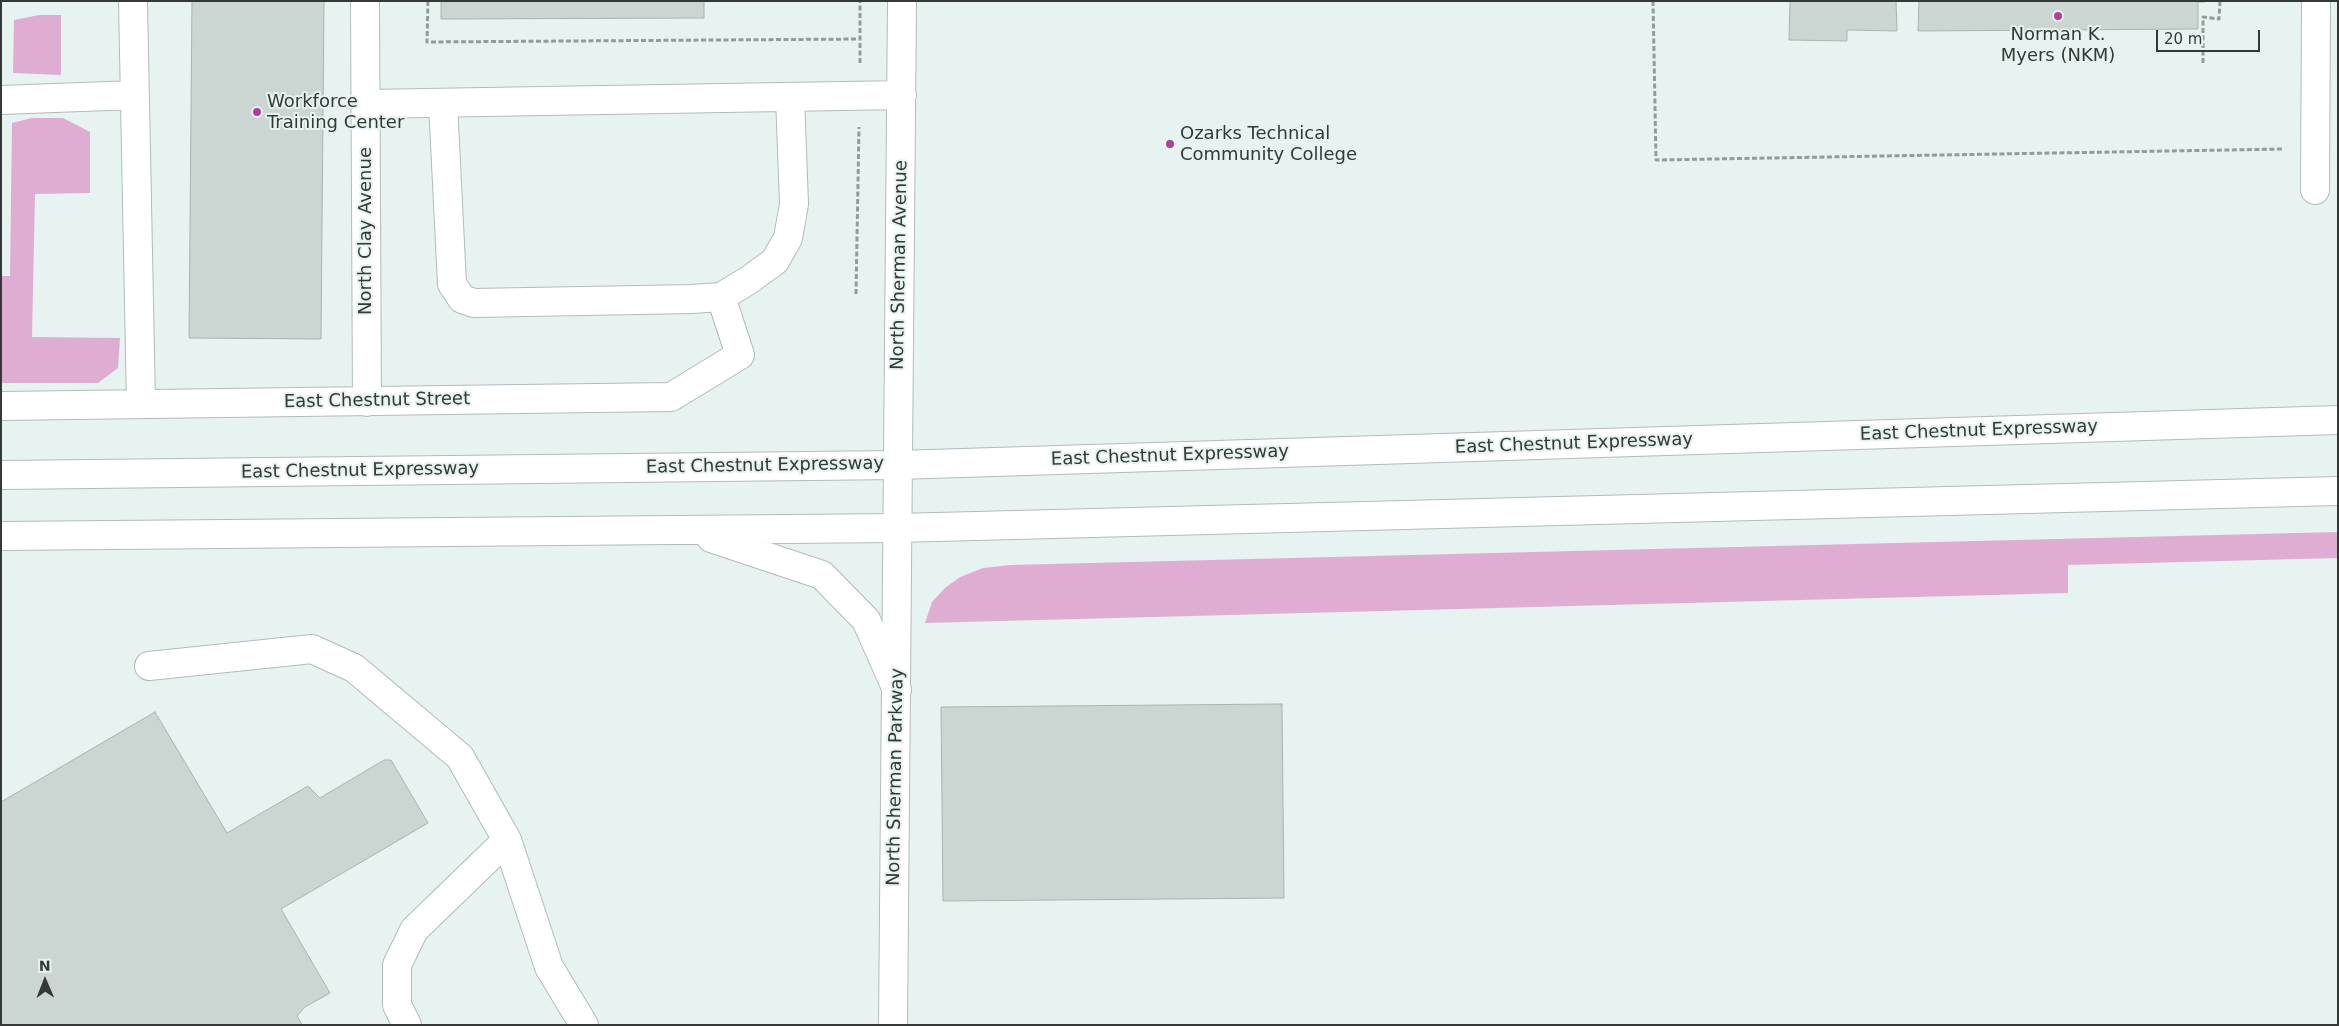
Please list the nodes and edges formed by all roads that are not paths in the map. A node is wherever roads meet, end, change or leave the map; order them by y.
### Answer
1 (133, 1) edge
2 (365, 1) edge
3 (902, 1) edge
4 (2316, 1) edge
5 (135, 95) junction
6 (902, 95) junction
7 (790, 97) junction
8 (1, 100) edge
9 (443, 103) junction
10 (366, 104) junction
11 (2315, 190) dead end
12 (721, 297) junction
13 (366, 402) junction
14 (141, 404) junction
15 (1, 406) edge
16 (2338, 420) edge
17 (898, 465) junction
18 (1, 475) edge
19 (2338, 491) edge
20 (898, 528) junction
21 (691, 531) junction
22 (1, 536) edge
23 (149, 666) dead end
24 (897, 690) junction
25 (508, 840) junction
26 (407, 1025) edge
27 (584, 1025) edge
28 (893, 1025) edge

1 - 5 main road
2 - 10 main road, North Clay Avenue
3 - 6 main road, North Sherman Avenue
4 - 11 main road
5 - 8 main road
5 - 14 main road
6 - 7 main road
6 - 17 main road, North Sherman Avenue
7 - 9 main road
7 - 12 main road
9 - 10 main road
9 - 12 main road
10 - 13 main road, North Clay Avenue
12 - 13 main road, East Chestnut Street
13 - 14 main road, East Chestnut Street
14 - 15 main road, East Chestnut Street
16 - 17 main road, East Chestnut Expressway
17 - 18 main road, East Chestnut Expressway
17 - 20 main road, North Sherman Avenue
19 - 20 main road
20 - 21 main road
20 - 24 main road, North Sherman Parkway
21 - 22 main road
21 - 24 main road
23 - 25 main road
24 - 28 main road, North Sherman Parkway
25 - 26 main road
25 - 27 main road

